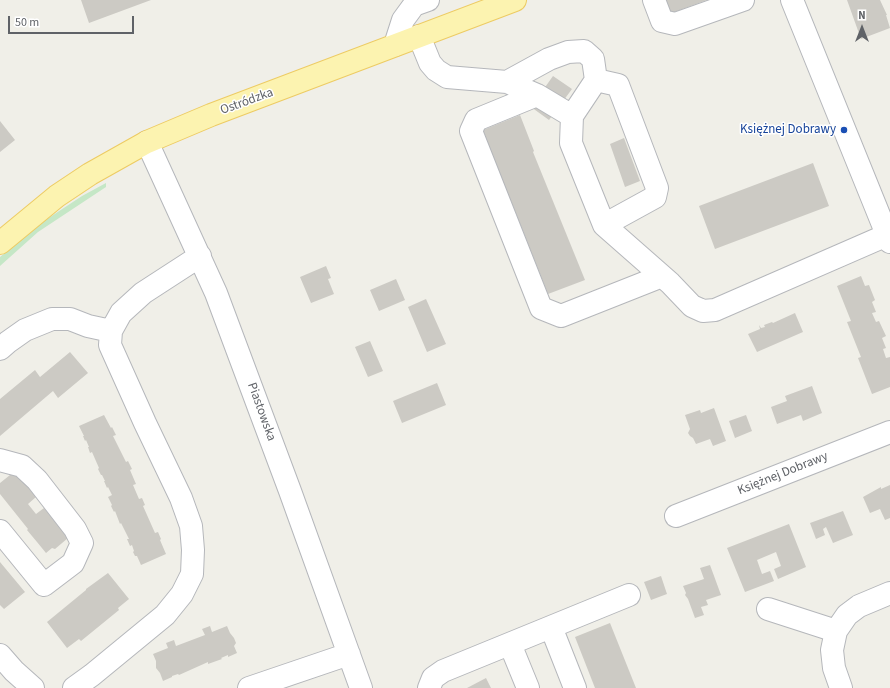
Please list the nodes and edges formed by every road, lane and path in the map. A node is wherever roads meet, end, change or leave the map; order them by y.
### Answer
1 (428, 0) edge
2 (515, 0) edge
3 (654, 0) edge
4 (743, 0) edge
5 (792, 0) edge
6 (419, 36) junction
7 (395, 45) junction
8 (596, 80) junction
9 (507, 82) junction
10 (537, 95) junction
11 (572, 116) junction
12 (147, 142) junction
13 (604, 225) junction
14 (889, 239) edge
15 (0, 243) edge
16 (200, 256) junction
17 (662, 276) junction
18 (111, 331) junction
19 (0, 349) edge
20 (883, 435) edge
21 (0, 460) edge
22 (676, 516) dead end
23 (0, 532) edge
24 (890, 593) edge
25 (629, 595) dead end
26 (768, 609) dead end
27 (551, 627) junction
28 (836, 631) junction
29 (510, 644) junction
30 (349, 654) junction
31 (0, 655) edge
32 (33, 688) edge
33 (74, 688) edge
34 (249, 688) edge
35 (361, 688) edge
36 (429, 688) edge
37 (528, 688) edge
38 (575, 688) edge
39 (842, 688) edge

1 - 7 street
2 - 6 main road, Ostródzka
3 - 4 street
5 - 14 street
6 - 7 main road, Ostródzka
6 - 9 street
7 - 12 main road, Ostródzka
8 - 9 street
8 - 11 street
8 - 13 street
9 - 10 street
10 - 11 street
10 - 17 street
11 - 13 street
12 - 15 main road, Ostródzka
12 - 16 street, Piastowska
13 - 17 street
14 - 17 street
16 - 18 street
16 - 30 street, Piastowska
18 - 19 street
18 - 33 street
20 - 22 street, Księżnej Dobrawy
21 - 23 street
24 - 28 street
25 - 27 street
26 - 28 street
27 - 29 street
27 - 38 street
28 - 39 street
29 - 36 street
29 - 37 street
30 - 34 street
30 - 35 street, Piastowska
31 - 32 street

